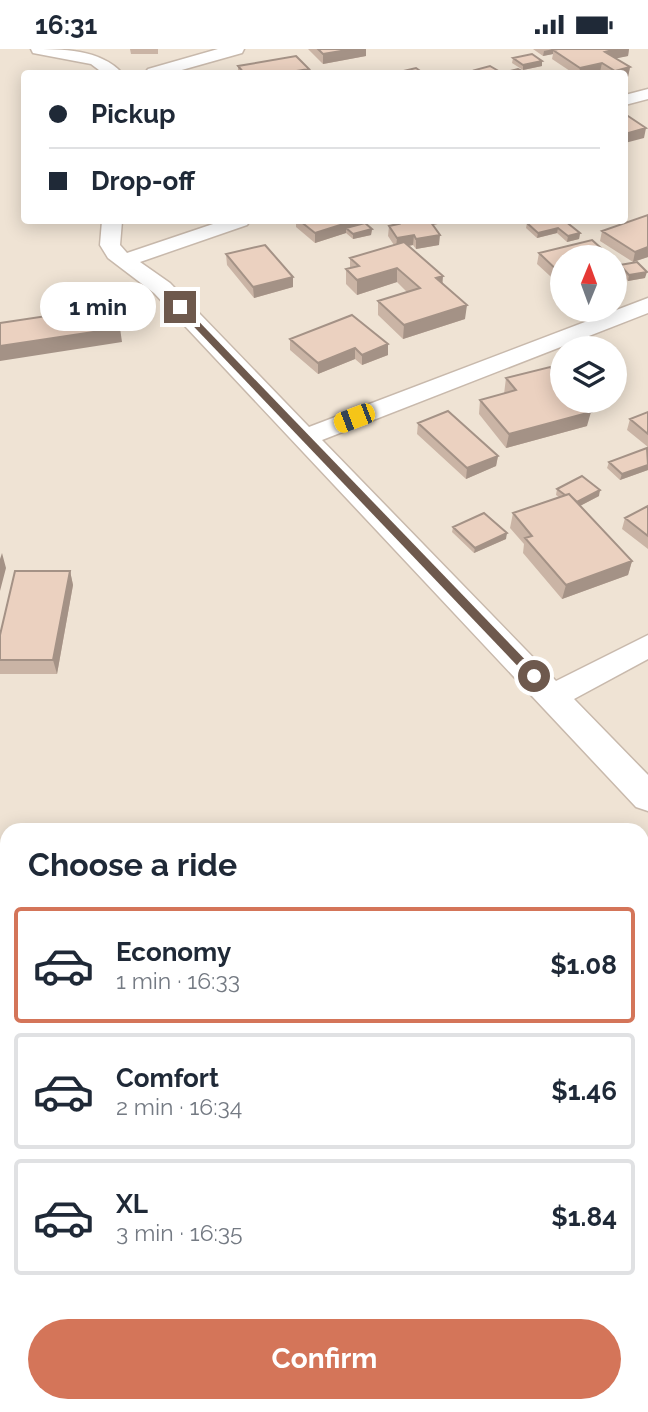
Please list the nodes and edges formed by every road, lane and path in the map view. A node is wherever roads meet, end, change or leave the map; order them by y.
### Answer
1 (39, 49) edge
2 (236, 49) edge
3 (109, 70) edge
4 (164, 70) edge
5 (648, 94) edge
6 (628, 99) edge
7 (113, 224) edge
8 (231, 224) edge
9 (124, 261) junction
10 (648, 305) edge
11 (305, 437) junction
12 (648, 646) edge
13 (553, 696) junction
14 (648, 797) edge

1 - 3 street
2 - 4 street
5 - 6 street
7 - 9 street
8 - 9 street
9 - 11 street
10 - 11 street
11 - 13 street
12 - 13 street
13 - 14 street

